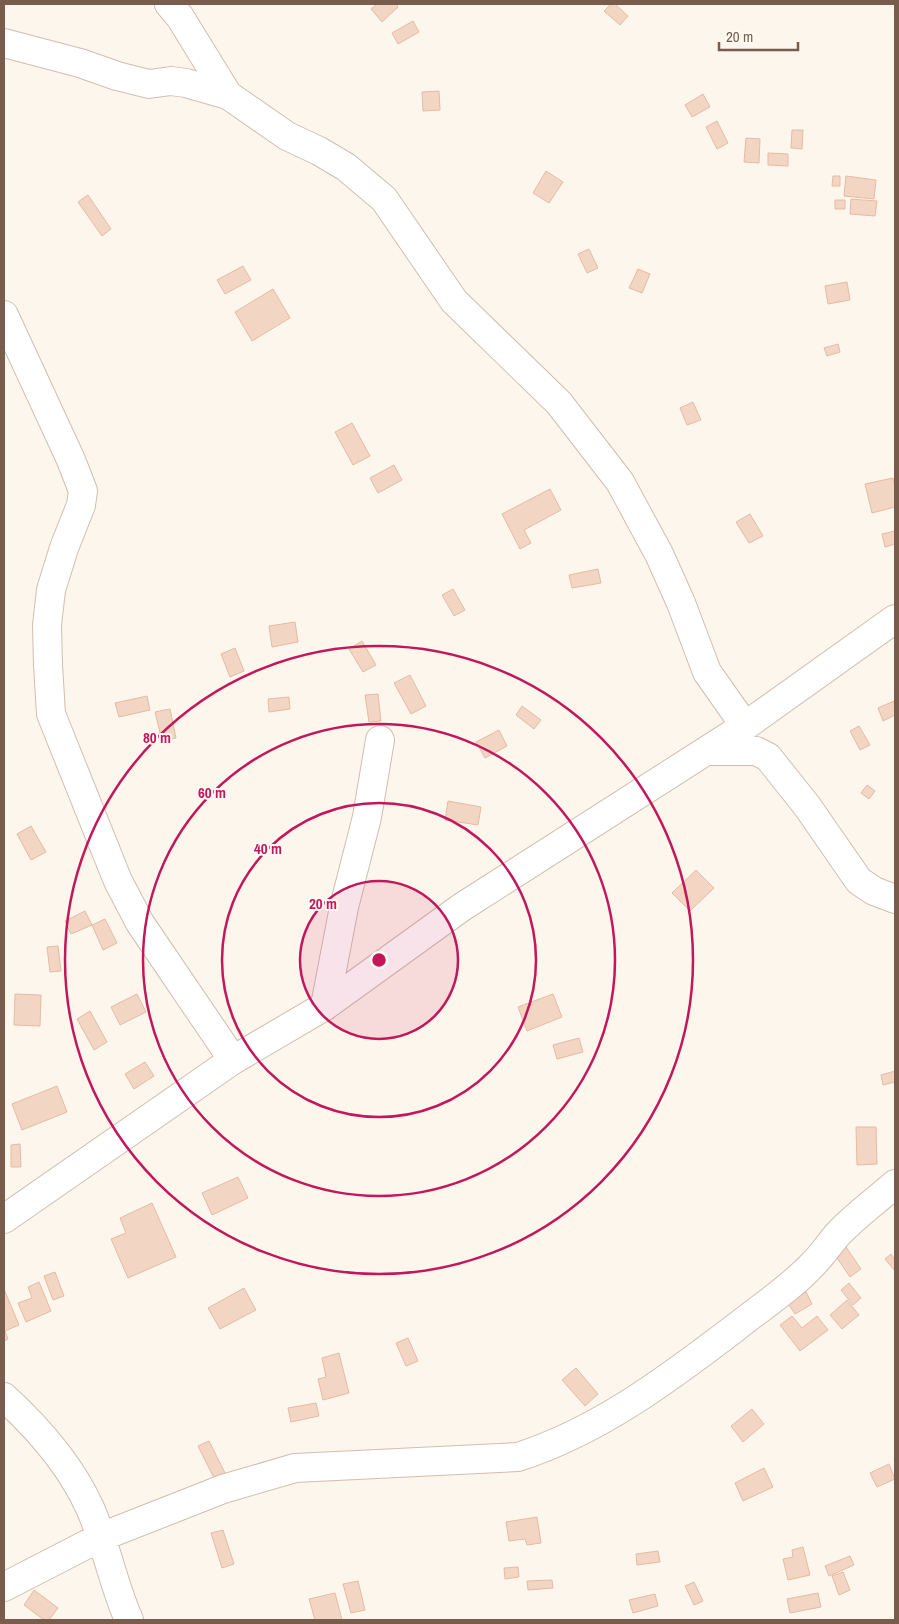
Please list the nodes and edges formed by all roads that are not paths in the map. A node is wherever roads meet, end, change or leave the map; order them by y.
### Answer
1 (169, 4) edge
2 (4, 43) edge
3 (228, 95) junction
4 (4, 316) edge
5 (895, 618) edge
6 (745, 726) junction
7 (380, 740) dead end
8 (706, 751) junction
9 (895, 899) edge
10 (325, 1006) junction
11 (233, 1060) junction
12 (895, 1184) edge
13 (4, 1219) edge
14 (4, 1397) edge
15 (101, 1537) junction
16 (4, 1587) edge
17 (129, 1620) edge

1 - 3 street
2 - 3 street
3 - 6 street
4 - 11 street
5 - 6 street
6 - 8 street
7 - 10 street
8 - 9 street
8 - 10 street
10 - 11 street
11 - 13 street
12 - 15 street
14 - 15 street
15 - 16 street
15 - 17 street

